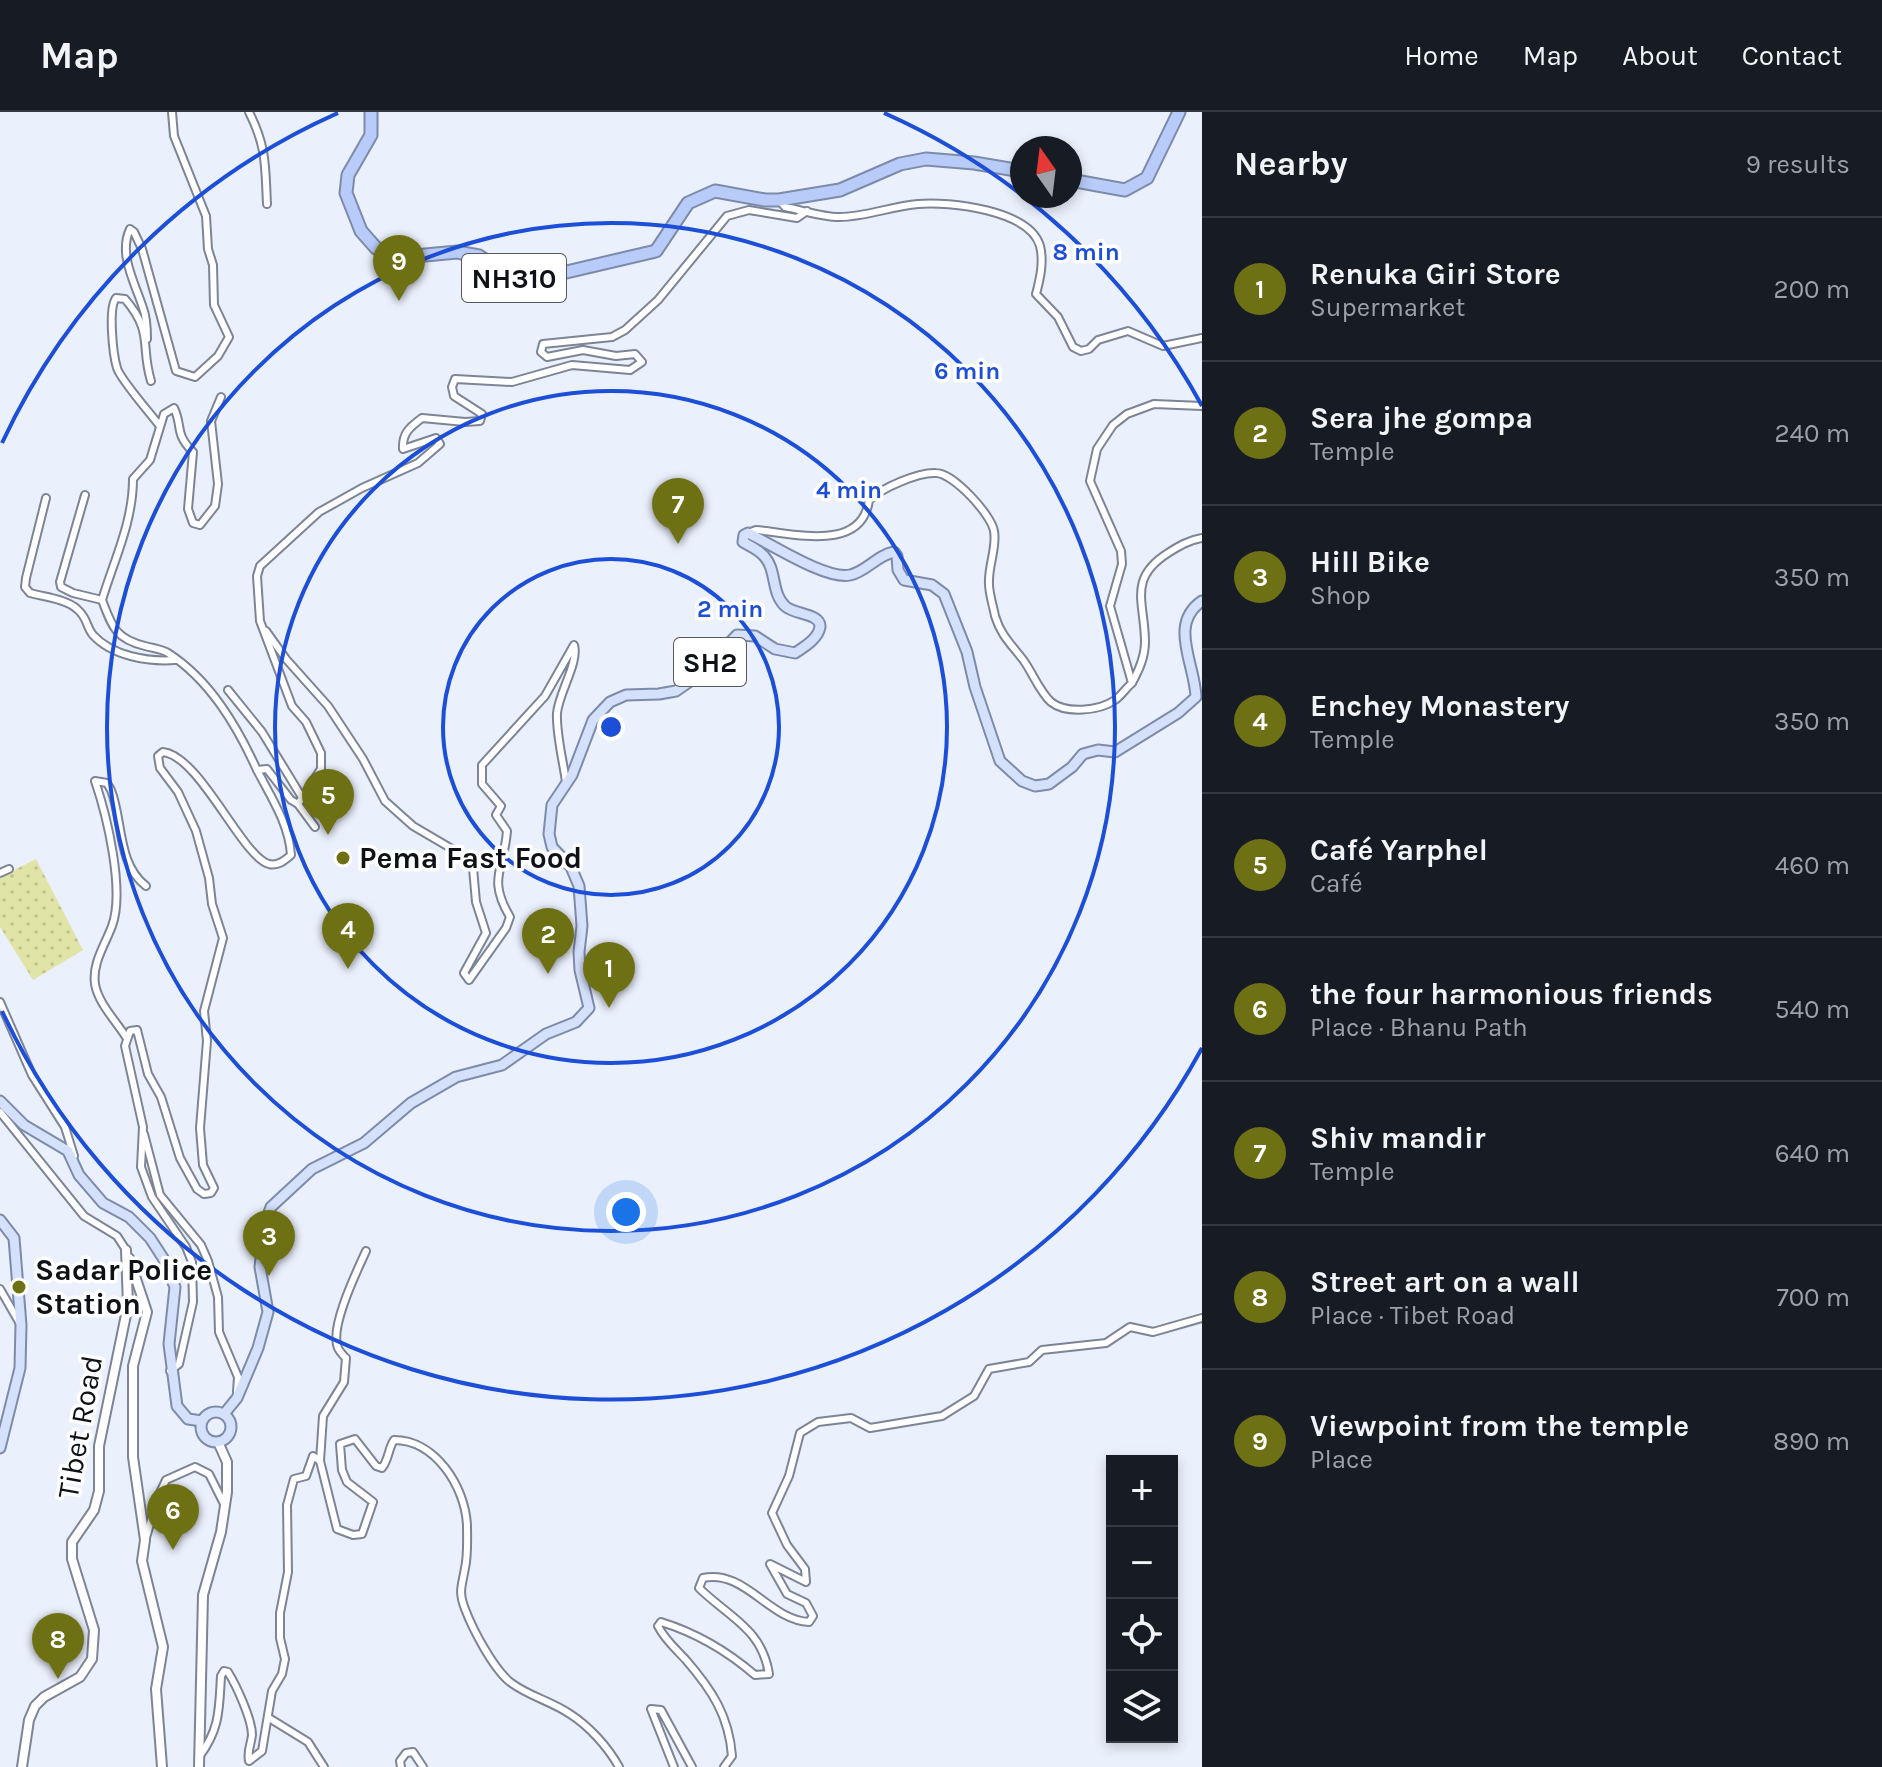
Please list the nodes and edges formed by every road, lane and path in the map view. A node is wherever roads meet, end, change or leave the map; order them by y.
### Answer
1 (172, 112) edge
2 (249, 112) edge
3 (371, 112) edge
4 (1179, 112) edge
5 (1010, 169) edge
6 (1082, 182) edge
7 (779, 200) junction
8 (267, 204) dead end
9 (807, 211) junction
10 (1202, 338) edge
11 (147, 339) junction
12 (151, 381) dead end
13 (221, 397) dead end
14 (1202, 406) edge
15 (159, 425) junction
16 (85, 495) dead end
17 (46, 498) dead end
18 (748, 533) junction
19 (1202, 538) edge
20 (102, 600) junction
21 (1202, 601) edge
22 (260, 621) junction
23 (175, 660) junction
24 (1132, 683) junction
25 (228, 690) dead end
26 (257, 770) junction
27 (566, 782) junction
28 (301, 802) junction
29 (315, 827) dead end
30 (9, 869) dead end
31 (0, 873) edge
32 (146, 886) dead end
33 (0, 1002) edge
34 (126, 1037) junction
35 (0, 1101) edge
36 (0, 1112) edge
37 (143, 1127) junction
38 (77, 1166) junction
39 (0, 1220) edge
40 (201, 1245) junction
41 (126, 1250) junction
42 (366, 1251) dead end
43 (192, 1262) junction
44 (0, 1289) edge
45 (1202, 1318) edge
46 (21, 1325) junction
47 (170, 1371) junction
48 (237, 1398) junction
49 (224, 1414) junction
50 (202, 1421) junction
51 (218, 1442) junction
52 (0, 1448) edge
53 (320, 1461) junction
54 (225, 1506) junction
55 (145, 1540) junction
56 (269, 1718) junction
57 (199, 1762) edge
58 (22, 1767) edge
59 (162, 1767) edge
60 (324, 1767) edge
61 (401, 1767) edge
62 (423, 1767) edge
63 (619, 1767) edge
64 (674, 1767) edge
65 (692, 1767) edge
66 (724, 1767) edge

1 - 11 street
2 - 8 street
3 - 7 highway, NH310
4 - 6 highway
5 - 7 highway, NH310
7 - 9 street
9 - 10 street
9 - 22 street
11 - 12 street
11 - 15 street
13 - 15 street
14 - 24 street
15 - 20 street
16 - 20 street
17 - 23 street
18 - 21 main road
18 - 24 street
18 - 27 main road, SH2
19 - 24 street
20 - 23 street
22 - 27 street
22 - 28 street
23 - 26 street
25 - 28 street
26 - 28 street
26 - 34 street
27 - 48 main road, SH2
28 - 29 street
30 - 31 street
32 - 34 street
33 - 38 street
34 - 37 street
35 - 38 main road
36 - 41 street
37 - 40 street
37 - 43 street
38 - 47 main road
39 - 46 main road
40 - 43 street
40 - 48 street
41 - 55 street
41 - 58 street, Tibet Road
42 - 53 street
43 - 47 street
44 - 46 street
45 - 66 street
46 - 52 main road
47 - 50 main road
48 - 49 main road, SH2
49 - 50 main road
49 - 51 main road, SH2
50 - 51 main road
51 - 54 street
53 - 56 street
53 - 63 street
54 - 55 street
54 - 57 street
55 - 59 street
56 - 57 street
56 - 60 street
61 - 62 street
64 - 65 street

